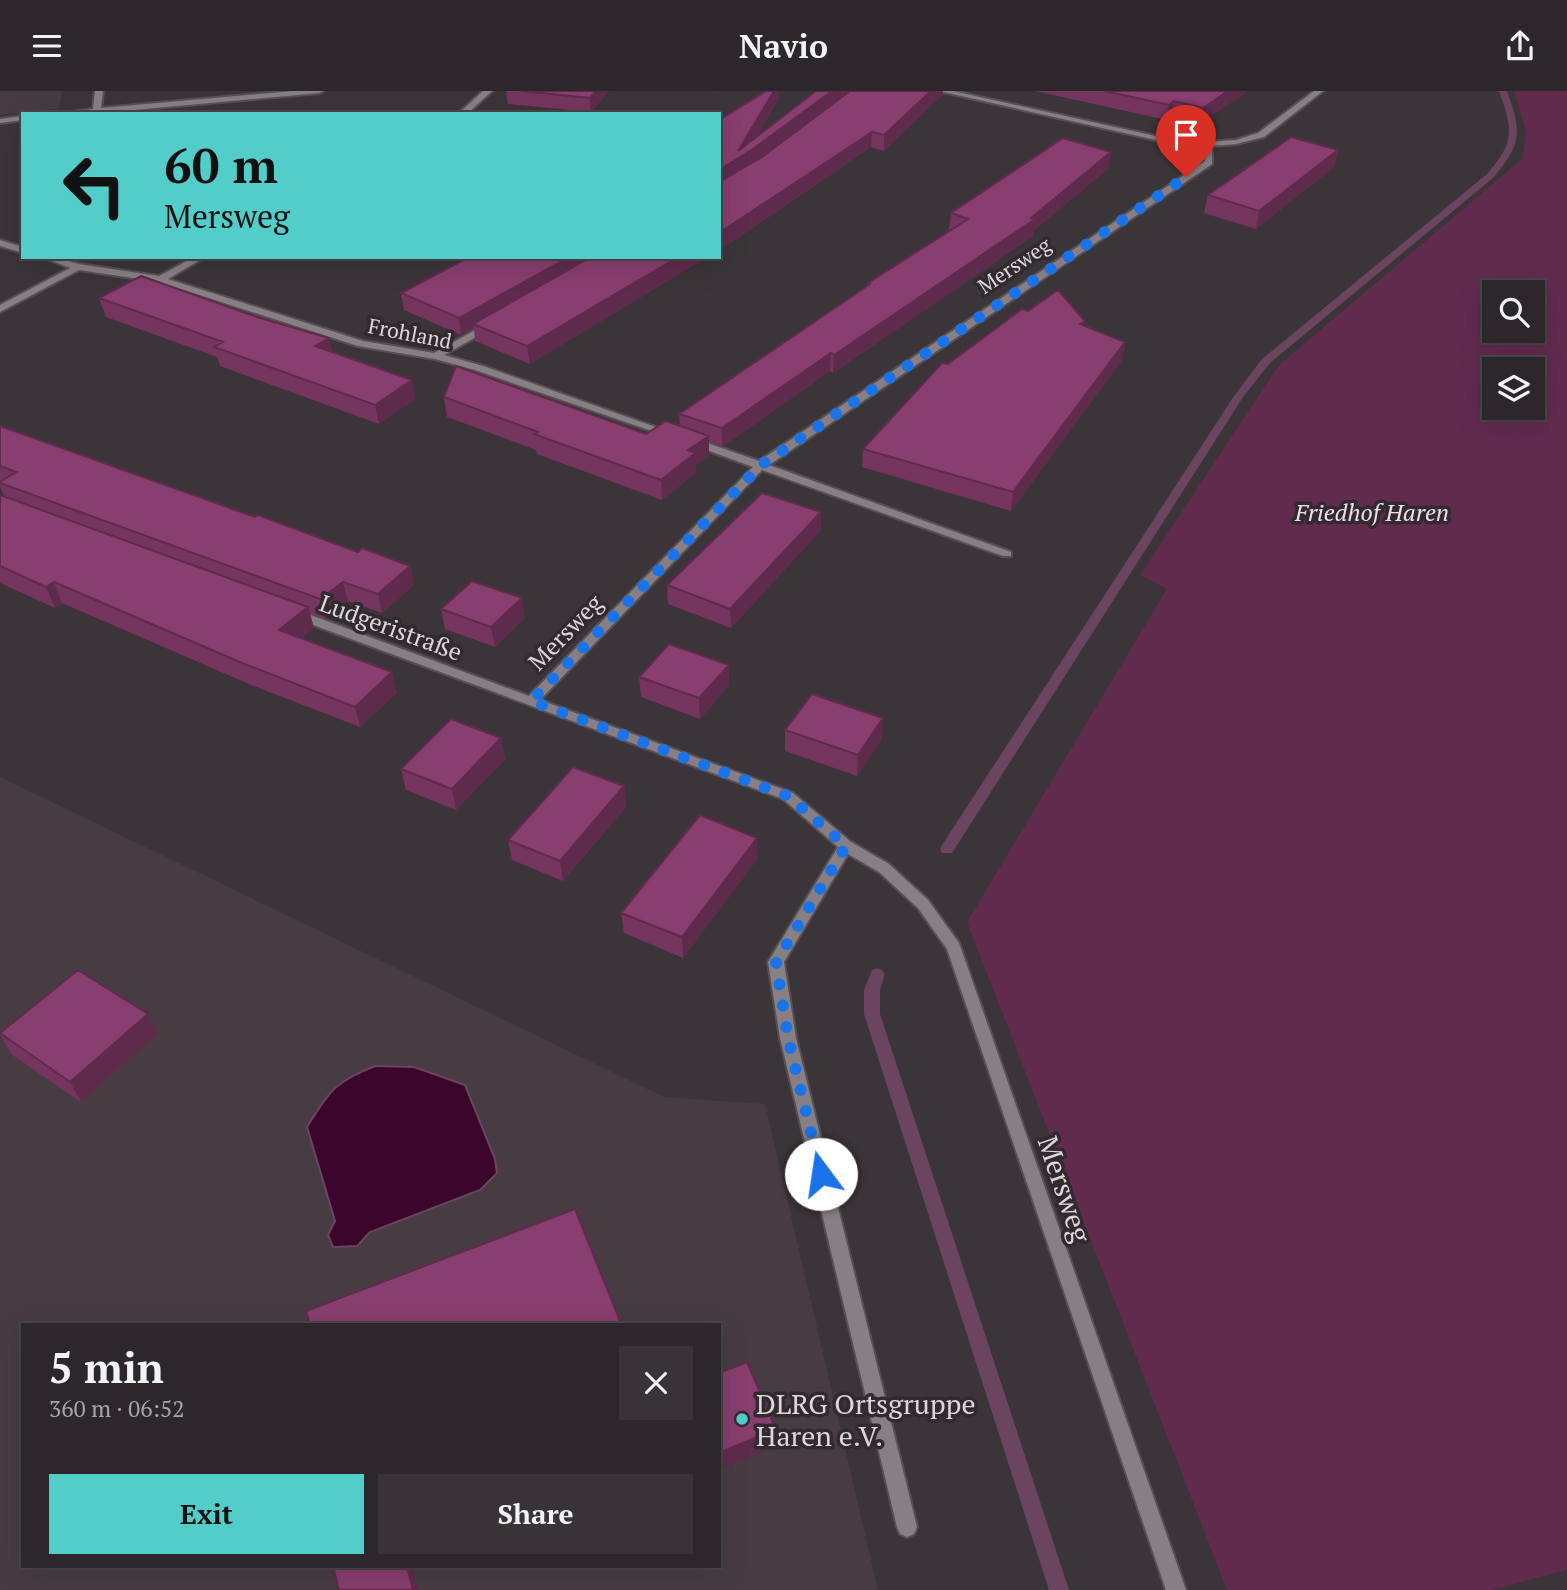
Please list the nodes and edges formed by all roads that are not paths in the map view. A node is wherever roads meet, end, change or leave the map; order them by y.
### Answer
1 (99, 91) edge
2 (319, 91) edge
3 (488, 91) edge
4 (943, 91) edge
5 (1319, 91) edge
6 (97, 110) junction
7 (80, 112) edge
8 (464, 112) edge
9 (21, 118) edge
10 (0, 121) edge
11 (1208, 143) junction
12 (0, 243) edge
13 (21, 249) edge
14 (52, 259) edge
15 (197, 259) edge
16 (78, 267) junction
17 (160, 279) junction
18 (0, 309) edge
19 (495, 323) edge
20 (436, 356) junction
21 (761, 465) junction
22 (1007, 554) dead end
23 (285, 610) edge
24 (531, 701) junction
25 (846, 846) junction
26 (907, 1527) dead end
27 (1176, 1590) edge

1 - 6 street
2 - 6 street
3 - 8 street
4 - 11 street
5 - 11 street
6 - 7 street
9 - 10 street
11 - 21 street, Mersweg
12 - 13 street
14 - 16 street, Frohland
15 - 17 street
16 - 17 street, Frohland
16 - 18 street
17 - 20 street, Frohland
19 - 20 street
20 - 21 street, Frohland
21 - 22 street
21 - 24 street, Mersweg
23 - 24 street, Ludgeristraße
24 - 25 street, Mersweg
25 - 26 street
25 - 27 street, Mersweg

